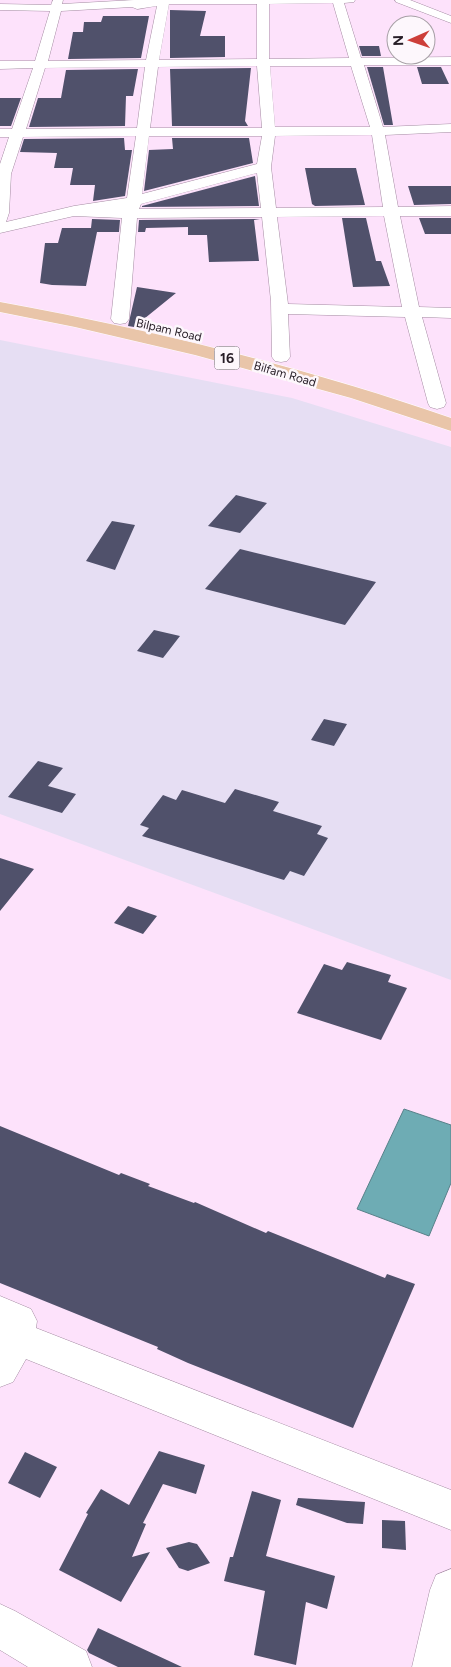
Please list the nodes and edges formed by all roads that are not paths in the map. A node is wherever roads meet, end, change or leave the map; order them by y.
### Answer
1 (337, 0) edge
2 (350, 0) edge
3 (400, 0) edge
4 (164, 1) edge
5 (263, 1) edge
6 (57, 4) edge
7 (137, 6) dead end
8 (0, 7) edge
9 (451, 20) edge
10 (451, 61) edge
11 (263, 62) junction
12 (355, 62) junction
13 (152, 63) junction
14 (0, 65) edge
15 (39, 65) junction
16 (451, 128) edge
17 (142, 131) junction
18 (378, 131) junction
19 (269, 132) junction
20 (0, 133) edge
21 (19, 133) junction
22 (264, 167) junction
23 (132, 208) junction
24 (391, 211) junction
25 (451, 211) edge
26 (270, 213) junction
27 (0, 220) edge
28 (0, 228) edge
29 (0, 294) edge
30 (0, 307) edge
31 (278, 309) junction
32 (412, 312) junction
33 (451, 313) edge
34 (120, 319) junction
35 (281, 357) junction
36 (444, 405) edge
37 (451, 424) edge
38 (9, 1325) edge
39 (0, 1370) edge
40 (451, 1510) edge
41 (451, 1590) edge
42 (451, 1622) edge
43 (0, 1626) edge
44 (70, 1667) edge
45 (434, 1667) edge
46 (445, 1667) edge

1 - 2 street
1 - 5 street
1 - 12 street
3 - 9 street
4 - 5 street
4 - 6 street
4 - 7 street
4 - 13 street
5 - 11 street
6 - 8 street
6 - 15 street
10 - 12 street
11 - 12 street
11 - 13 street
11 - 19 street
12 - 18 street
13 - 15 street
13 - 17 street
14 - 15 street
15 - 21 street
16 - 18 street
17 - 19 street
17 - 21 street
17 - 23 street
18 - 19 street
18 - 24 street
19 - 22 street
20 - 21 street
21 - 27 street
22 - 23 street
22 - 26 street
23 - 26 street
23 - 28 street
23 - 34 street
24 - 25 street
24 - 26 street
24 - 32 street
26 - 31 street
29 - 34 main road, Bilpam Road / 16
30 - 37 main road, Bilfam Road / 16
31 - 32 street
31 - 35 street
32 - 33 street
32 - 36 street
34 - 35 main road, Bilpam Road / 16
35 - 36 main road, Bilpam Road / 16
38 - 39 street
38 - 40 street
41 - 45 street
42 - 46 street
43 - 44 street

